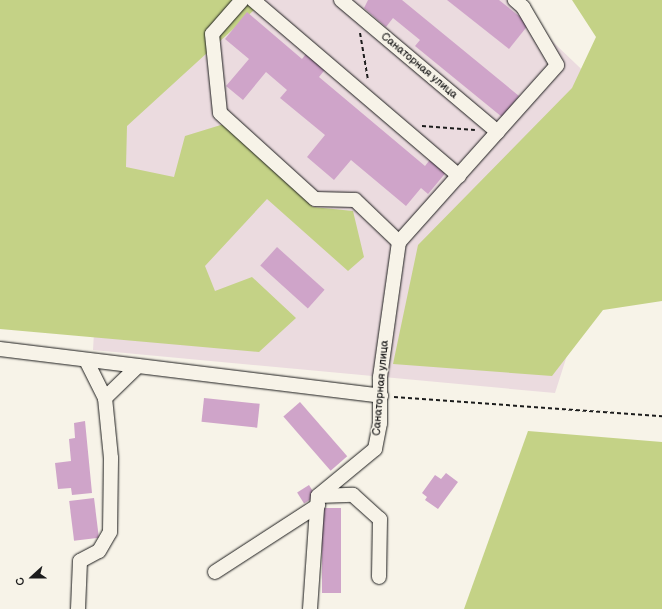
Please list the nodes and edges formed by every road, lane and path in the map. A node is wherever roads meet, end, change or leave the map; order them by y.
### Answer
1 (242, 0) edge
2 (253, 0) edge
3 (341, 0) edge
4 (515, 0) edge
5 (358, 14) junction
6 (371, 101) junction
7 (417, 126) dead end
8 (476, 130) dead end
9 (498, 132) junction
10 (459, 176) junction
11 (399, 242) junction
12 (0, 349) edge
13 (86, 360) junction
14 (138, 366) junction
15 (381, 396) junction
16 (105, 398) junction
17 (662, 416) edge
18 (318, 501) junction
19 (215, 572) dead end
20 (379, 577) dead end
21 (78, 609) edge
22 (310, 609) edge

1 - 11 street
2 - 6 street
3 - 5 street, Санаторная улица
4 - 9 street
5 - 6 path
5 - 9 street, Санаторная улица
6 - 10 street
7 - 8 path
9 - 10 street
10 - 11 street
11 - 15 street, Санаторная улица
12 - 13 street
13 - 14 street
13 - 16 street
14 - 15 street
14 - 16 street
15 - 17 path
15 - 18 street, Санаторная улица
16 - 21 street
18 - 19 street, Санаторная улица
18 - 20 street
18 - 22 street

